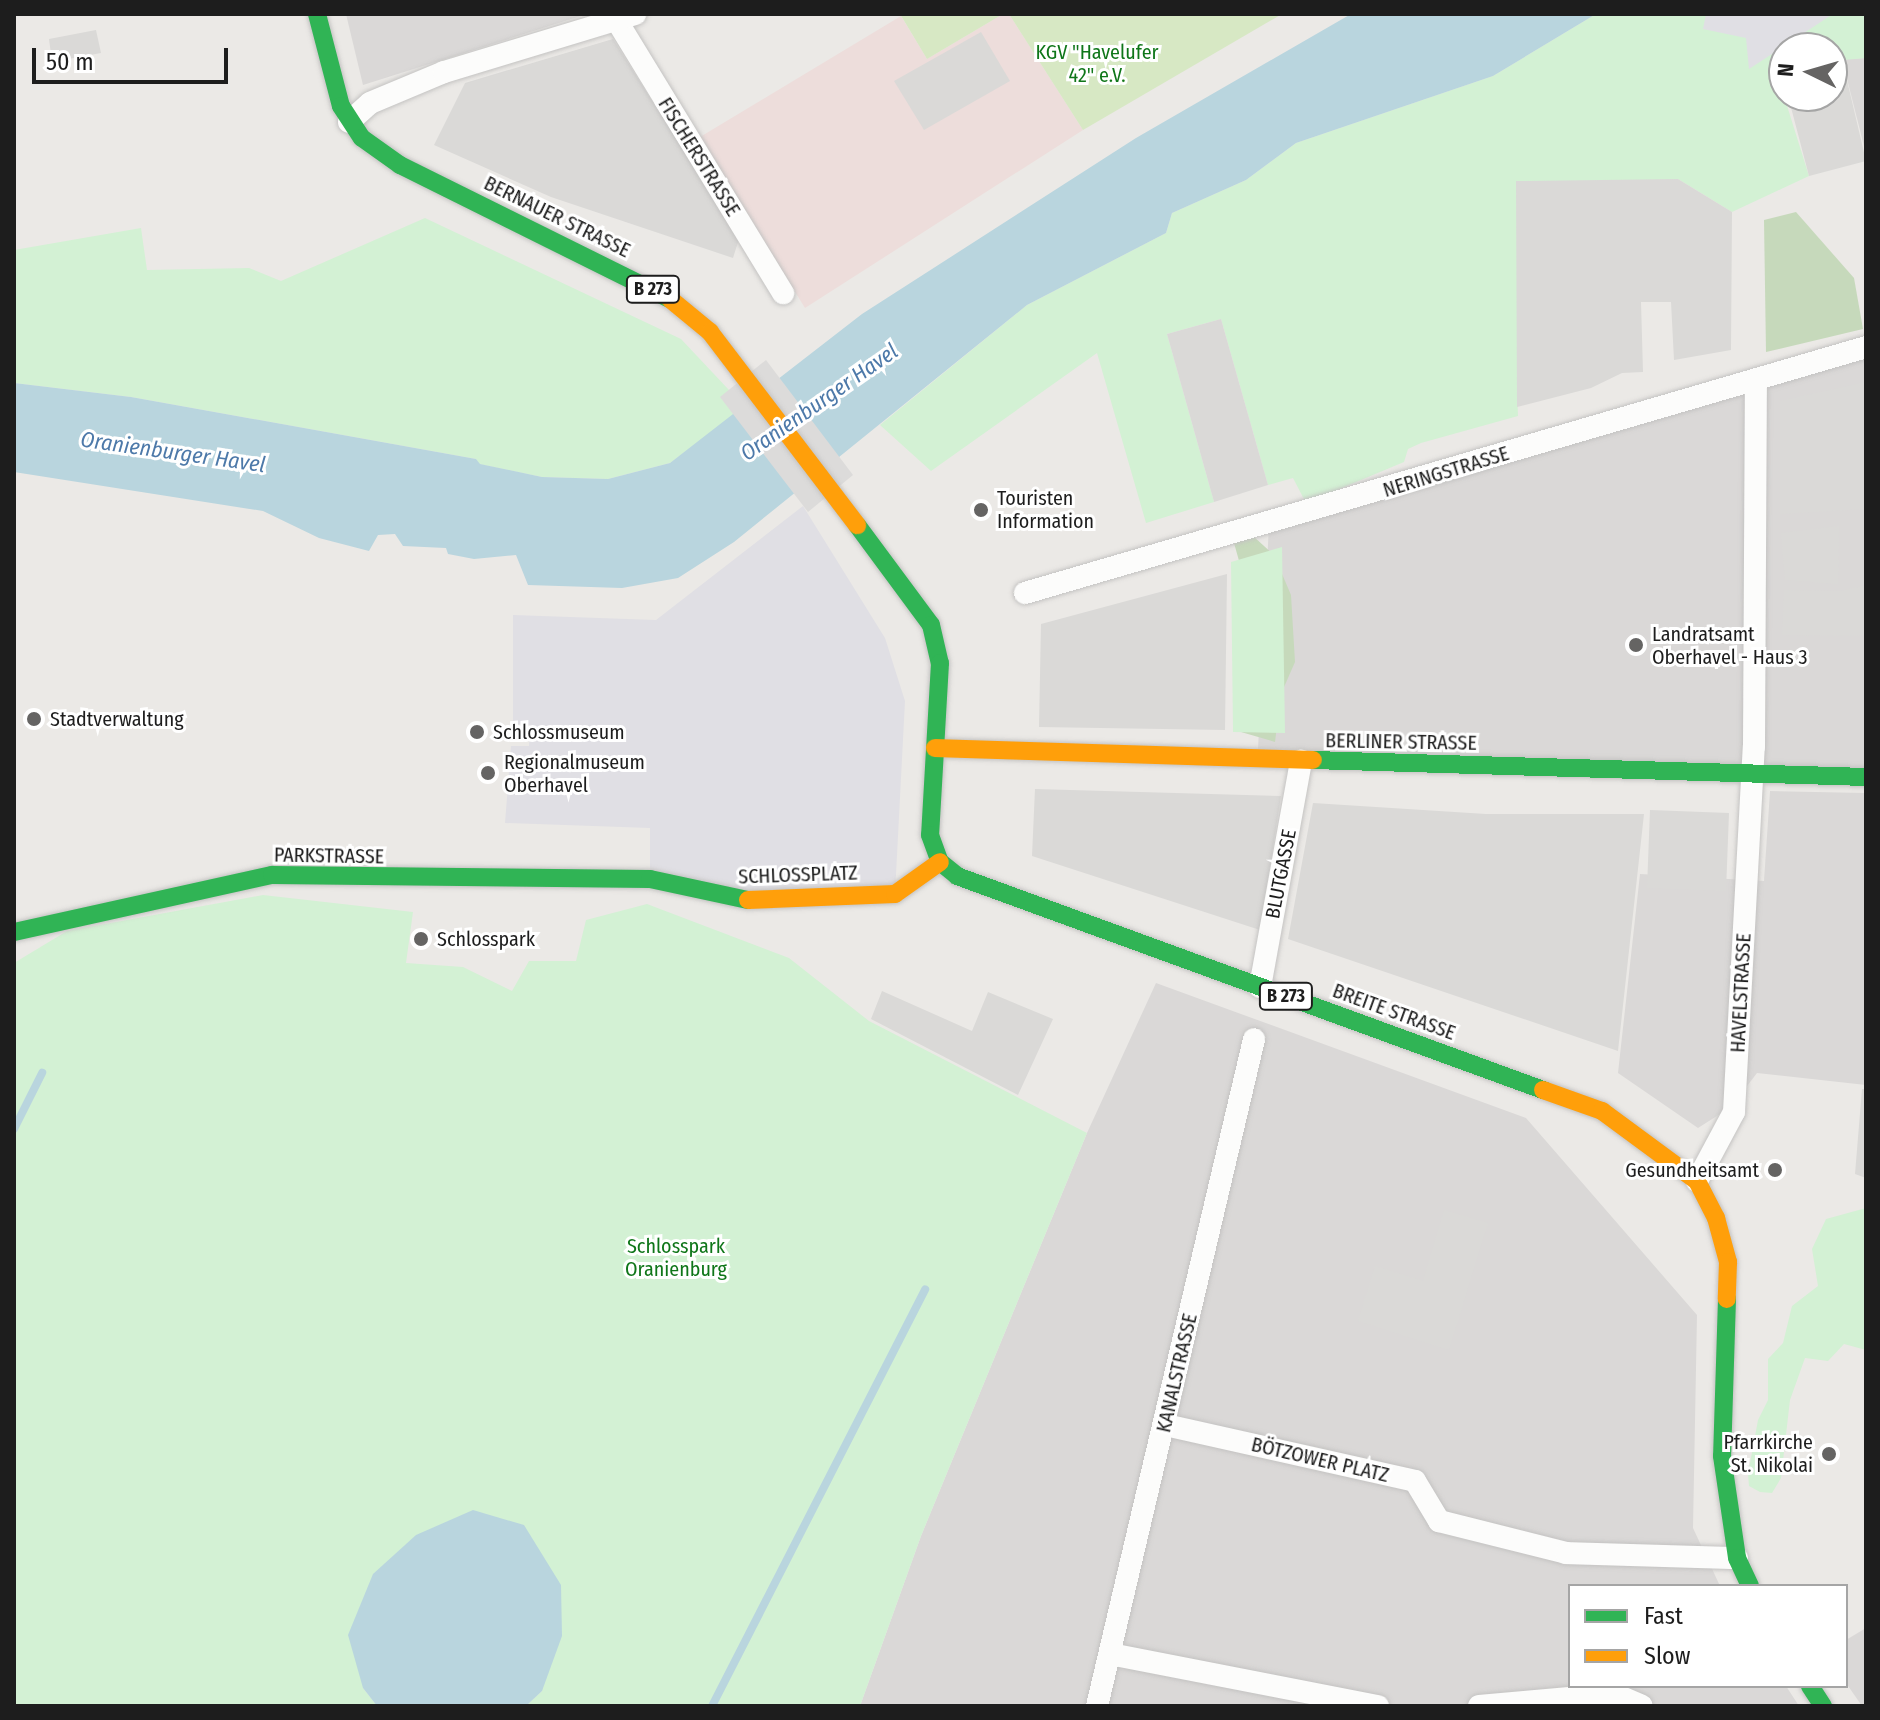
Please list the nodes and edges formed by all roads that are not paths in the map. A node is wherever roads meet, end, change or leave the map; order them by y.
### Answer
1 (317, 14) edge
2 (626, 17) edge
3 (349, 122) junction
4 (783, 293) dead end
5 (1866, 347) edge
6 (1756, 382) junction
7 (1025, 593) dead end
8 (935, 748) junction
9 (1301, 761) junction
10 (1753, 774) junction
11 (1866, 777) edge
12 (940, 862) junction
13 (650, 879) joint
14 (14, 932) edge
15 (1260, 987) junction
16 (1254, 1039) dead end
17 (1697, 1181) junction
18 (1165, 1425) junction
19 (1737, 1558) junction
20 (1749, 1584) edge
21 (1110, 1654) junction
22 (1811, 1688) edge
23 (1097, 1706) edge
24 (1378, 1706) edge
25 (1479, 1706) edge
26 (1642, 1706) edge
27 (1823, 1706) edge

1 - 3 main road, BERNAUER STRASSE / B 273
2 - 3 street, FISCHERSTRASSE
2 - 4 street, FISCHERSTRASSE
3 - 8 main road, BERNAUER STRASSE / B 273
5 - 6 street, NERINGSTRASSE
6 - 7 street, NERINGSTRASSE
6 - 10 street, HAVELSTRASSE
8 - 9 main road, BERLINER STRASSE
8 - 12 main road, B 273
9 - 10 main road, BERLINER STRASSE
9 - 15 street, BLUTGASSE
10 - 11 main road, BERLINER STRASSE
10 - 17 street, HAVELSTRASSE
12 - 13 main road, SCHLOSSPLATZ
12 - 15 main road, BREITE STRASSE / B 273
13 - 14 main road, PARKSTRASSE
15 - 17 main road, BREITE STRASSE / B 273
16 - 18 street, KANALSTRASSE
17 - 19 main road, B 273
18 - 19 street, BÖTZOWER PLATZ
18 - 21 street, KANALSTRASSE
19 - 20 main road, B 273
21 - 23 street, KANALSTRASSE
21 - 24 street
22 - 27 main road
25 - 26 street

